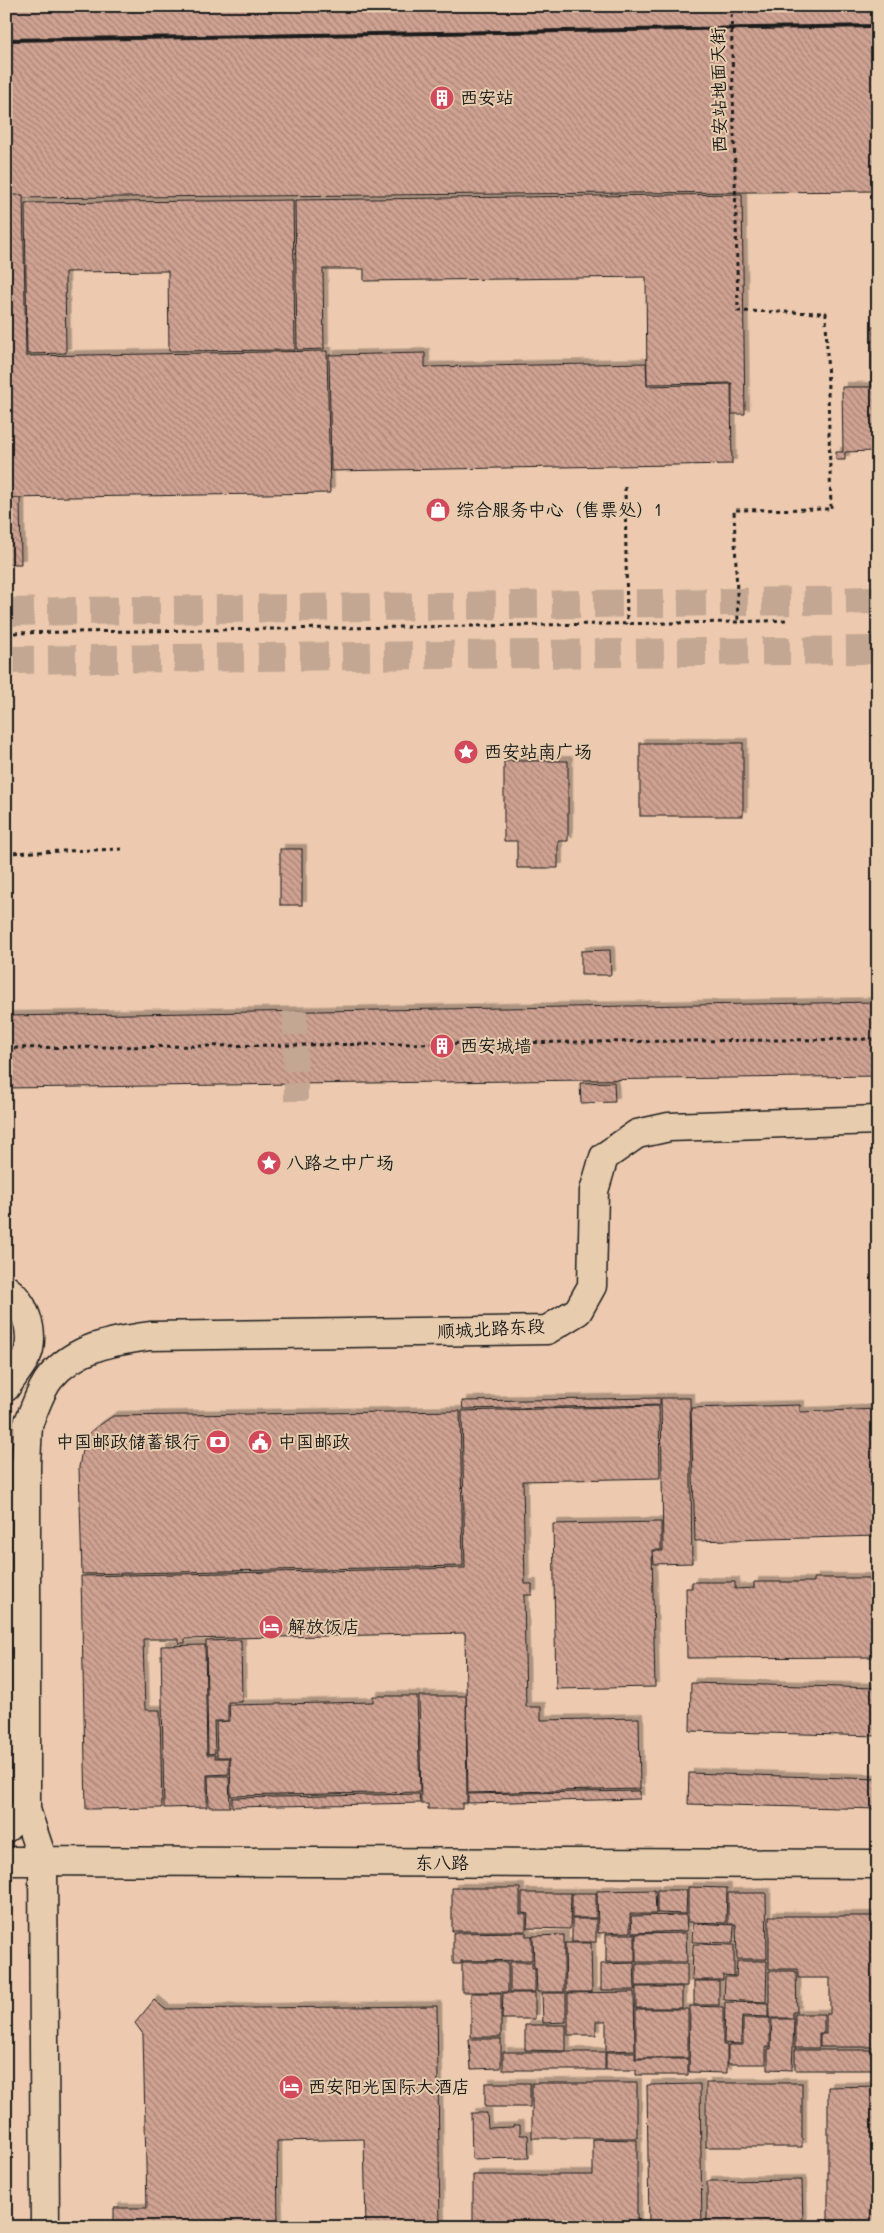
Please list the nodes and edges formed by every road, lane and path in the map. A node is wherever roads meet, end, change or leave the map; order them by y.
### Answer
1 (731, 6) edge
2 (625, 487) dead end
3 (788, 620) dead end
4 (738, 622) junction
5 (627, 624) junction
6 (6, 633) edge
7 (122, 849) dead end
8 (6, 853) edge
9 (878, 1040) edge
10 (6, 1048) edge
11 (878, 1120) edge
12 (6, 1289) edge
13 (6, 1387) edge
14 (16, 1819) edge
15 (6, 1861) edge
16 (43, 1861) junction
17 (878, 1864) edge
18 (45, 2227) edge

1 - 4 path, 西安站地面天街, bridge
2 - 5 path
3 - 4 path
4 - 5 path
5 - 6 path
7 - 8 path
9 - 10 path
11 - 14 street, 顺城北路东段
12 - 13 street
14 - 16 street
15 - 16 street, 东八路
16 - 17 street, 东八路
16 - 18 street

